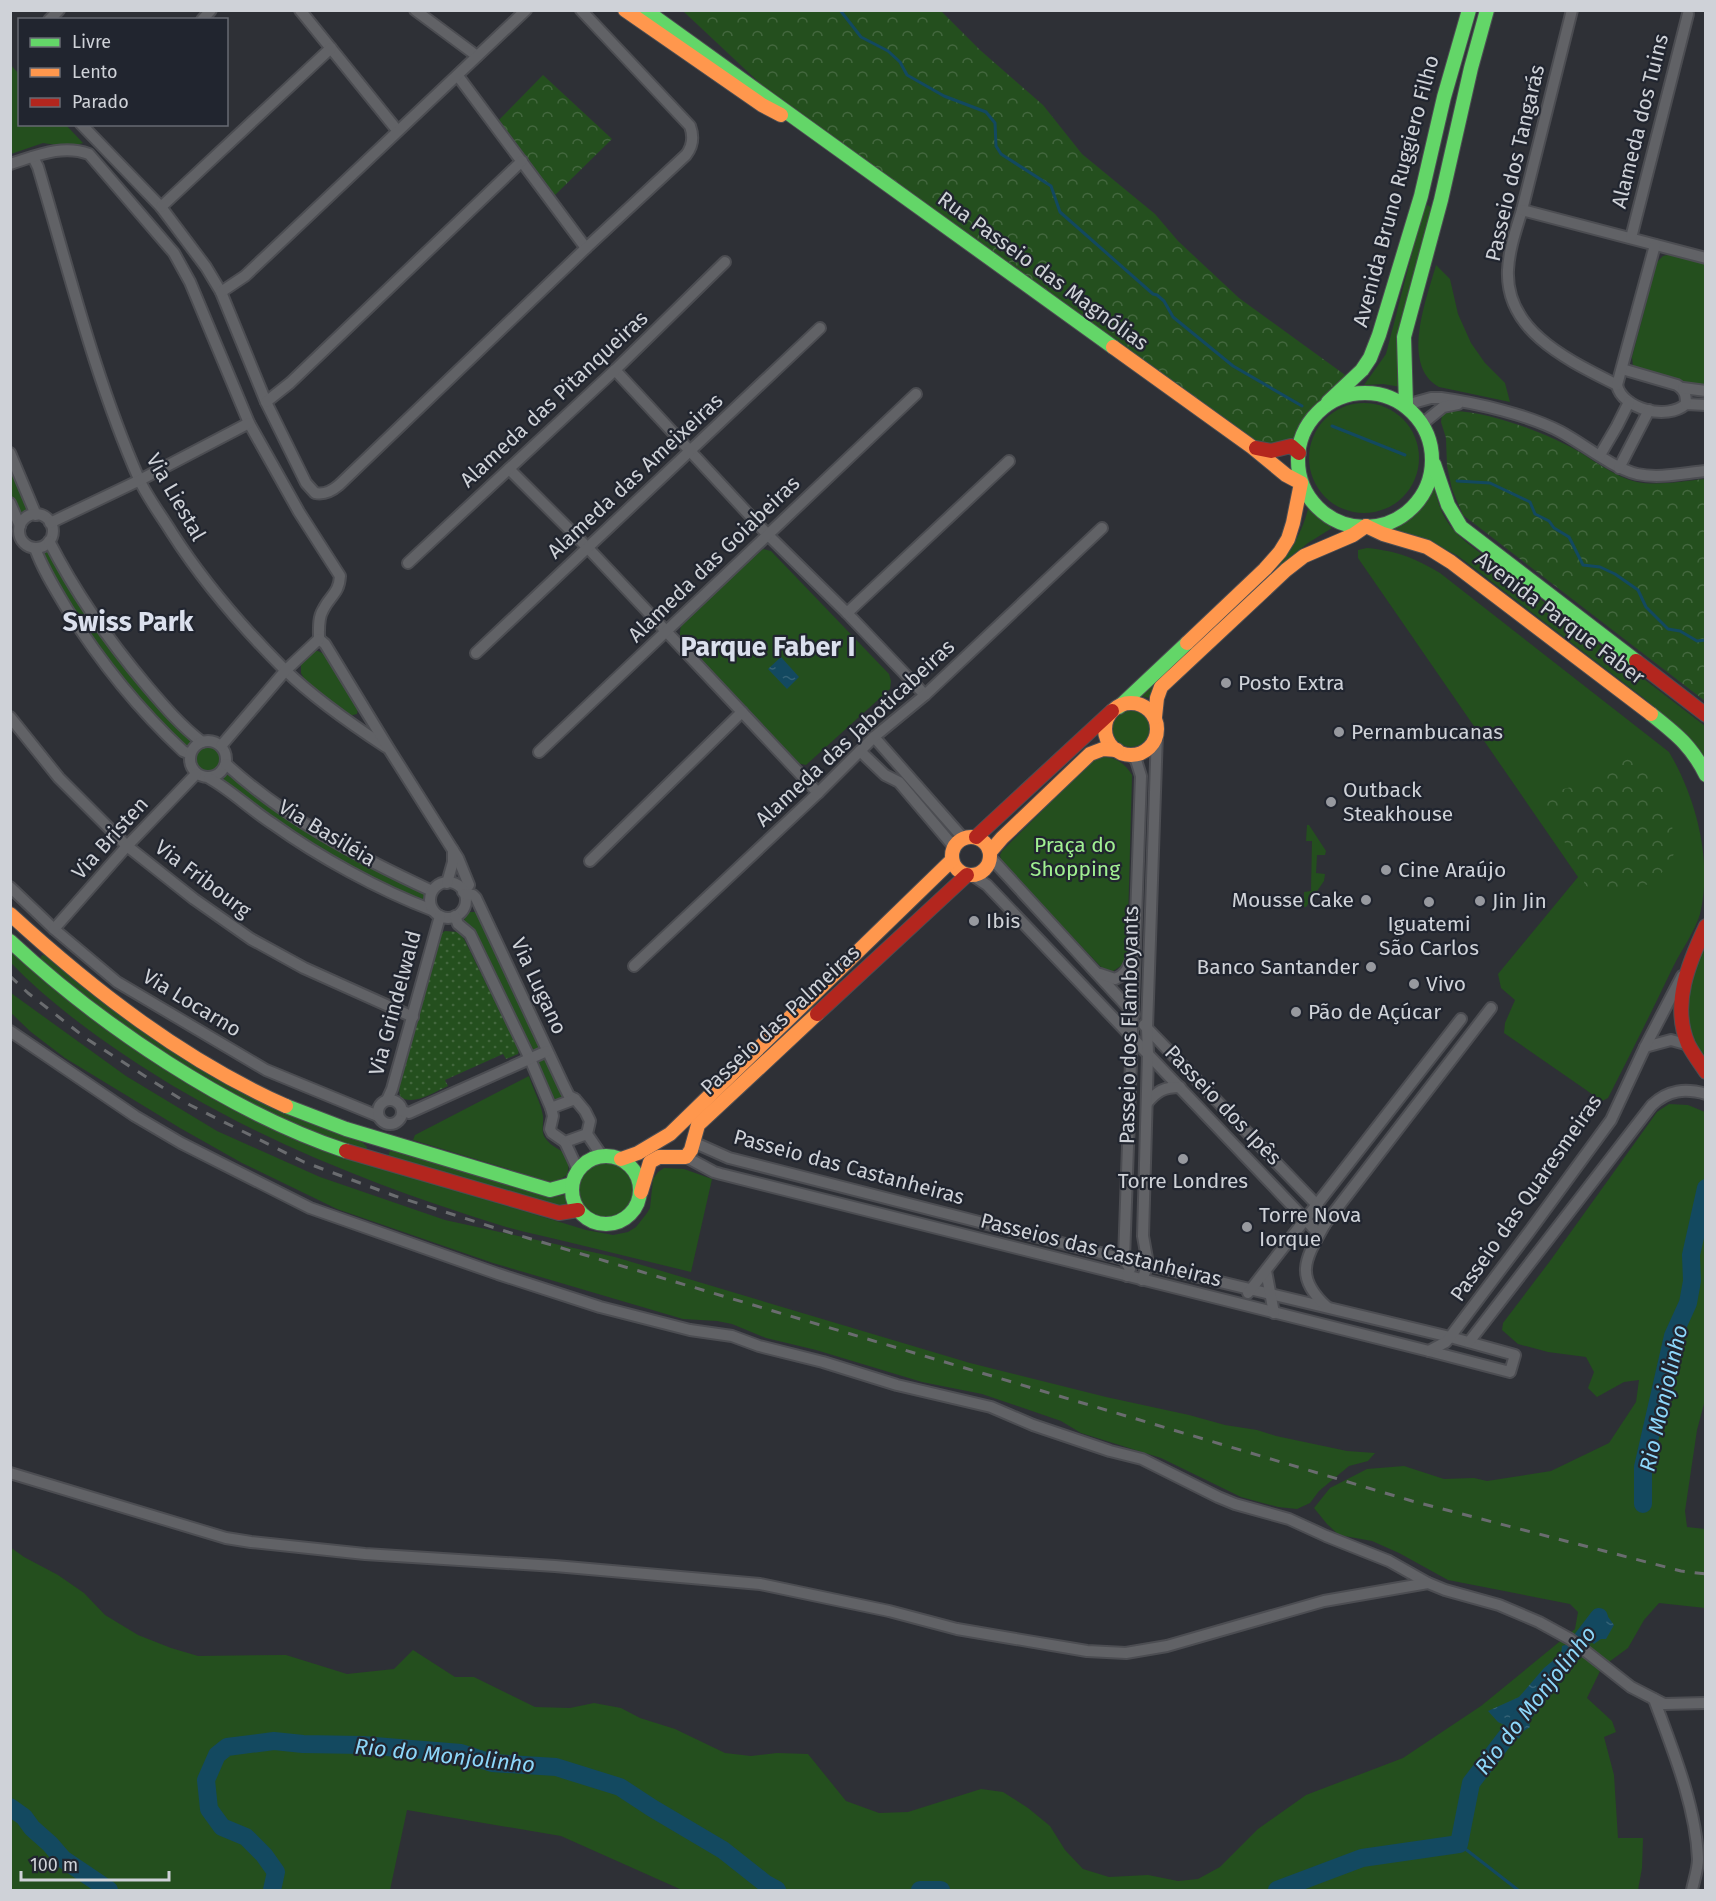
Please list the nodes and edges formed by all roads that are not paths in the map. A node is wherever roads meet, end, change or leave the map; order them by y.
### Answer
1 (300, 10) edge
2 (415, 10) edge
3 (526, 10) edge
4 (581, 10) edge
5 (625, 10) edge
6 (645, 10) edge
7 (1469, 10) edge
8 (1487, 10) edge
9 (1572, 10) edge
10 (1688, 14) dead end
11 (331, 48) junction
12 (477, 56) junction
13 (458, 76) junction
14 (88, 127) edge
15 (397, 130) junction
16 (810, 130) junction
17 (33, 157) junction
18 (522, 161) junction
19 (10, 164) edge
20 (1421, 196) junction
21 (1441, 200) junction
22 (161, 207) junction
23 (1522, 210) junction
24 (1630, 238) junction
25 (1655, 245) junction
26 (586, 248) junction
27 (1706, 258) edge
28 (725, 262) dead end
29 (221, 292) junction
30 (820, 328) dead end
31 (1622, 369) junction
32 (615, 370) junction
33 (1617, 385) junction
34 (1683, 388) junction
35 (1706, 391) edge
36 (916, 394) dead end
37 (266, 402) junction
38 (1328, 402) junction
39 (1629, 402) junction
40 (1465, 403) junction
41 (1686, 404) junction
42 (1406, 405) junction
43 (1706, 405) edge
44 (1649, 410) junction
45 (249, 423) junction
46 (1422, 424) junction
47 (1252, 447) junction
48 (691, 451) junction
49 (10, 453) edge
50 (1299, 453) junction
51 (1600, 455) junction
52 (1432, 459) junction
53 (1009, 461) dead end
54 (1619, 468) junction
55 (510, 469) junction
56 (1706, 471) edge
57 (140, 480) junction
58 (1301, 483) junction
59 (10, 503) edge
60 (36, 514) junction
61 (50, 523) junction
62 (20, 526) junction
63 (1366, 526) junction
64 (1102, 528) dead end
65 (767, 534) junction
66 (50, 541) junction
67 (16, 542) edge
68 (587, 547) junction
69 (35, 548) junction
70 (408, 563) dead end
71 (847, 613) junction
72 (666, 632) junction
73 (319, 639) junction
74 (476, 653) dead end
75 (286, 670) junction
76 (925, 695) junction
77 (364, 706) junction
78 (1116, 709) junction
79 (742, 712) junction
80 (1706, 715) edge
81 (10, 717) edge
82 (1155, 717) junction
83 (351, 724) junction
84 (1157, 734) junction
85 (874, 737) junction
86 (202, 742) junction
87 (221, 746) junction
88 (389, 749) junction
89 (860, 751) junction
90 (539, 752) dead end
91 (1123, 752) junction
92 (190, 754) junction
93 (226, 764) junction
94 (196, 774) junction
95 (907, 774) junction
96 (1706, 775) edge
97 (209, 778) junction
98 (898, 782) junction
99 (818, 793) junction
100 (127, 846) junction
101 (961, 846) junction
102 (453, 850) junction
103 (990, 855) junction
104 (590, 861) dead end
105 (969, 875) junction
106 (447, 883) junction
107 (10, 887) edge
108 (432, 891) junction
109 (464, 893) junction
110 (436, 913) junction
111 (10, 914) edge
112 (455, 916) junction
113 (1706, 926) edge
114 (54, 929) junction
115 (10, 941) edge
116 (38, 941) junction
117 (1135, 950) junction
118 (25, 955) junction
119 (634, 966) dead end
120 (1688, 966) junction
121 (1095, 972) junction
122 (1134, 991) junction
123 (1114, 992) junction
124 (1148, 992) junction
125 (1101, 1004) junction
126 (1491, 1008) dead end
127 (1132, 1012) junction
128 (412, 1017) junction
129 (1461, 1019) dead end
130 (1147, 1028) junction
131 (10, 1031) edge
132 (1132, 1037) junction
133 (1689, 1045) junction
134 (1646, 1047) junction
135 (547, 1051) junction
136 (1148, 1054) junction
137 (1175, 1057) junction
138 (530, 1059) junction
139 (1164, 1071) junction
140 (1706, 1072) edge
141 (1148, 1082) junction
142 (1130, 1087) junction
143 (1180, 1087) junction
144 (1204, 1088) junction
145 (1706, 1094) edge
146 (1188, 1096) junction
147 (575, 1099) junction
148 (387, 1100) junction
149 (1147, 1103) junction
150 (551, 1108) junction
151 (402, 1111) junction
152 (378, 1116) junction
153 (587, 1134) junction
154 (670, 1134) junction
155 (694, 1138) junction
156 (383, 1140) junction
157 (565, 1142) junction
158 (602, 1156) junction
159 (686, 1157) junction
160 (729, 1158) junction
161 (621, 1159) junction
162 (376, 1160) junction
163 (1280, 1165) junction
164 (578, 1170) junction
165 (721, 1174) junction
166 (1266, 1178) junction
167 (572, 1184) junction
168 (641, 1192) junction
169 (1317, 1204) junction
170 (578, 1210) junction
171 (1306, 1220) junction
172 (1322, 1229) junction
173 (1125, 1234) junction
174 (1143, 1236) junction
175 (1120, 1257) junction
176 (1148, 1264) junction
177 (1266, 1271) junction
178 (1110, 1272) junction
179 (1127, 1276) junction
180 (1142, 1280) junction
181 (1250, 1290) junction
182 (1270, 1294) junction
183 (1296, 1300) junction
184 (1244, 1306) junction
185 (1327, 1308) junction
186 (1274, 1313) junction
187 (1293, 1318) junction
188 (1450, 1337) junction
189 (1469, 1342) junction
190 (1429, 1351) junction
191 (10, 1473) edge
192 (1428, 1583) junction
193 (1654, 1699) junction
194 (1706, 1703) edge
195 (1702, 1862) edge
196 (1692, 1890) edge

1 - 11 street
2 - 12 street
3 - 12 street
4 - 26 street
5 - 16 street, Rua Passeio das Magnólias
6 - 16 street, Rua Passeio das Magnólias
7 - 20 street, Avenida Bruno Ruggiero Filho
8 - 21 street, Avenida Bruno Ruggiero Filho
9 - 23 street, Passeio dos Tangarás
10 - 24 street, Alameda dos Tuins
11 - 15 street
11 - 22 street
12 - 13 street
13 - 15 street
13 - 18 street
14 - 22 street
15 - 29 street
16 - 47 street, Rua Passeio das Magnólias
17 - 19 street
17 - 45 street
17 - 57 street, Via Liestal
18 - 26 street
18 - 37 street
20 - 21 street
20 - 38 street, Avenida Bruno Ruggiero Filho
21 - 42 street, Avenida Bruno Ruggiero Filho
22 - 29 street
23 - 24 street
23 - 33 street, Passeio dos Tangarás
24 - 25 street
25 - 27 street
25 - 31 street
26 - 37 street
28 - 32 street, Alameda das Pitanqueiras
29 - 37 street
30 - 48 street, Alameda das Ameixeiras
31 - 33 street
31 - 34 street
32 - 48 street
32 - 55 street, Alameda das Pitanqueiras
33 - 39 street, Passeio dos Tangarás
34 - 35 street
34 - 41 street
36 - 65 street, Alameda das Goiabeiras
38 - 42 street
38 - 50 street
39 - 44 street
39 - 51 street
40 - 42 street
40 - 46 street
40 - 51 street
41 - 43 street
41 - 44 street
42 - 46 street
44 - 54 street
45 - 57 street
45 - 73 street
46 - 52 street
47 - 50 street
47 - 58 street, Rua Passeio das Magnólias
48 - 65 street
48 - 68 street, Alameda das Ameixeiras
49 - 60 street
50 - 58 street
51 - 54 street
52 - 63 street
52 - 80 street, Avenida Parque Faber
53 - 71 street
54 - 56 street
55 - 68 street
55 - 70 street, Alameda das Pitanqueiras
57 - 61 street
57 - 75 street, Via Liestal
58 - 63 street
58 - 78 street, Passeio das Palmeiras
59 - 62 street
60 - 61 street
60 - 62 street
61 - 66 street
62 - 67 street
63 - 82 street
63 - 96 street, Avenida Parque Faber
64 - 76 street, Alameda das Jaboticabeiras
65 - 71 street
65 - 72 street, Alameda das Goiabeiras
66 - 69 street
66 - 86 street
67 - 69 street
68 - 72 street
68 - 74 street, Alameda das Ameixeiras
69 - 92 street
71 - 76 street
72 - 79 street
72 - 90 street, Alameda das Goiabeiras
73 - 75 street
73 - 77 street
75 - 83 street, Via Liestal
75 - 87 street
76 - 85 street, Alameda das Jaboticabeiras
77 - 83 street
77 - 88 street
78 - 82 street
78 - 91 street
78 - 101 street, Passeio das Palmeiras
79 - 99 street
79 - 104 street
81 - 100 street, Via Fribourg
82 - 84 street
83 - 88 street, Via Liestal
84 - 91 street
84 - 124 street, Passeio dos Flamboyants
85 - 89 street, Alameda das Jaboticabeiras
85 - 95 street
86 - 87 street
86 - 92 street
87 - 93 street
88 - 102 street
89 - 98 street
89 - 99 street, Alameda das Jaboticabeiras
91 - 103 street
91 - 117 street, Passeio dos Flamboyants
92 - 94 street
93 - 97 street
93 - 108 street, Via Basiléia
94 - 97 street
94 - 100 street, Via Bristen
95 - 98 street
95 - 101 street
97 - 110 street, Via Basiléia
98 - 101 street
99 - 119 street, Alameda das Jaboticabeiras
100 - 114 street, Via Bristen
100 - 128 street, Via Fribourg
101 - 103 street
101 - 105 street
101 - 154 street, Passeio das Palmeiras
102 - 106 street
102 - 109 street
103 - 105 street
103 - 121 street, Passeio dos Ipês
105 - 125 street, Passeio dos Ipês
105 - 155 street, Passeio das Palmeiras
106 - 108 street
106 - 109 street
107 - 114 street, Via Locarno
108 - 110 street
109 - 112 street
109 - 135 street, Via Lugano
110 - 112 street
110 - 128 street, Via Grindelwald
111 - 116 street
112 - 138 street, Via Lugano
113 - 120 street
114 - 152 street, Via Locarno
115 - 118 street
116 - 118 street
116 - 156 street
117 - 121 street
117 - 122 street, Passeio dos Flamboyants
118 - 162 street
120 - 133 street
120 - 134 street, Passeio das Quaresmeiras
121 - 123 street, Passeio dos Ipês
122 - 124 street
122 - 127 street, Passeio dos Flamboyants
123 - 125 street
123 - 127 street, Passeio dos Ipês
124 - 130 street, Passeio dos Flamboyants
125 - 132 street, Passeio dos Ipês
126 - 172 street
127 - 130 street, Passeio dos Ipês
127 - 132 street, Passeio dos Flamboyants
128 - 148 street, Via Grindelwald
129 - 169 street
130 - 136 street, Passeio dos Flamboyants
130 - 137 street, Passeio dos Ipês
131 - 192 street
132 - 136 street, Passeio dos Ipês
132 - 142 street, Passeio dos Flamboyants
133 - 134 street
133 - 140 street
134 - 188 street, Passeio das Quaresmeiras
135 - 138 street
135 - 147 street, Via Lugano
136 - 139 street, Passeio dos Ipês
136 - 141 street, Passeio dos Flamboyants
137 - 139 street
137 - 144 street, Passeio dos Ipês
138 - 150 street, Via Lugano
138 - 151 street
139 - 143 street, Passeio dos Ipês
141 - 142 street
141 - 149 street, Passeio dos Flamboyants
142 - 173 street, Passeio dos Flamboyants
143 - 146 street, Passeio dos Ipês
143 - 149 street
144 - 146 street
144 - 163 street, Passeio dos Ipês
145 - 189 street, Passeio das Quaresmeiras
146 - 166 street, Passeio dos Ipês
147 - 150 street
147 - 153 street, Via Lugano
148 - 151 street
148 - 152 street
149 - 174 street, Passeio dos Flamboyants
150 - 157 street, Via Lugano
151 - 152 street
153 - 157 street
153 - 158 street, Via Lugano
154 - 155 street
154 - 161 street, Passeio das Palmeiras
155 - 159 street, Passeio das Palmeiras
155 - 160 street, Passeio das Castanheiras
156 - 162 street
156 - 167 street
157 - 164 street, Via Lugano
158 - 161 street
158 - 164 street
159 - 165 street, Passeios das Castanheiras
159 - 168 street
160 - 165 street
160 - 175 street, Passeio das Castanheiras
161 - 168 street
162 - 170 street
163 - 166 street
163 - 169 street, Passeio dos Ipês
164 - 167 street
165 - 178 street, Passeios das Castanheiras
166 - 171 street, Passeio dos Ipês
167 - 170 street
168 - 170 street
169 - 171 street
169 - 172 street
171 - 172 street, Passeio dos Ipês
171 - 177 street
172 - 185 street
173 - 174 street
173 - 175 street, Passeio dos Flamboyants
174 - 176 street, Passeio dos Flamboyants
175 - 176 street, Passeio das Castanheiras
175 - 178 street
175 - 179 street, Passeio dos Flamboyants
176 - 180 street
176 - 181 street, Passeio das Castanheiras
177 - 181 street
177 - 182 street
178 - 179 street, Passeios das Castanheiras
179 - 180 street, Passeios das Castanheiras
180 - 184 street, Passeios das Castanheiras
181 - 182 street, Passeio das Castanheiras
181 - 184 street
182 - 183 street, Passeio das Castanheiras
182 - 186 street
183 - 185 street, Passeio das Castanheiras
183 - 187 street
184 - 186 street, Passeios das Castanheiras
185 - 188 street, Passeio das Castanheiras
186 - 187 street, Passeios das Castanheiras
187 - 190 street, Passeios das Castanheiras
188 - 189 street
188 - 190 street, Passeio das Quaresmeiras
189 - 190 street, Passeios das Castanheiras
191 - 192 street
192 - 193 street
193 - 194 street
193 - 195 street
195 - 196 street

